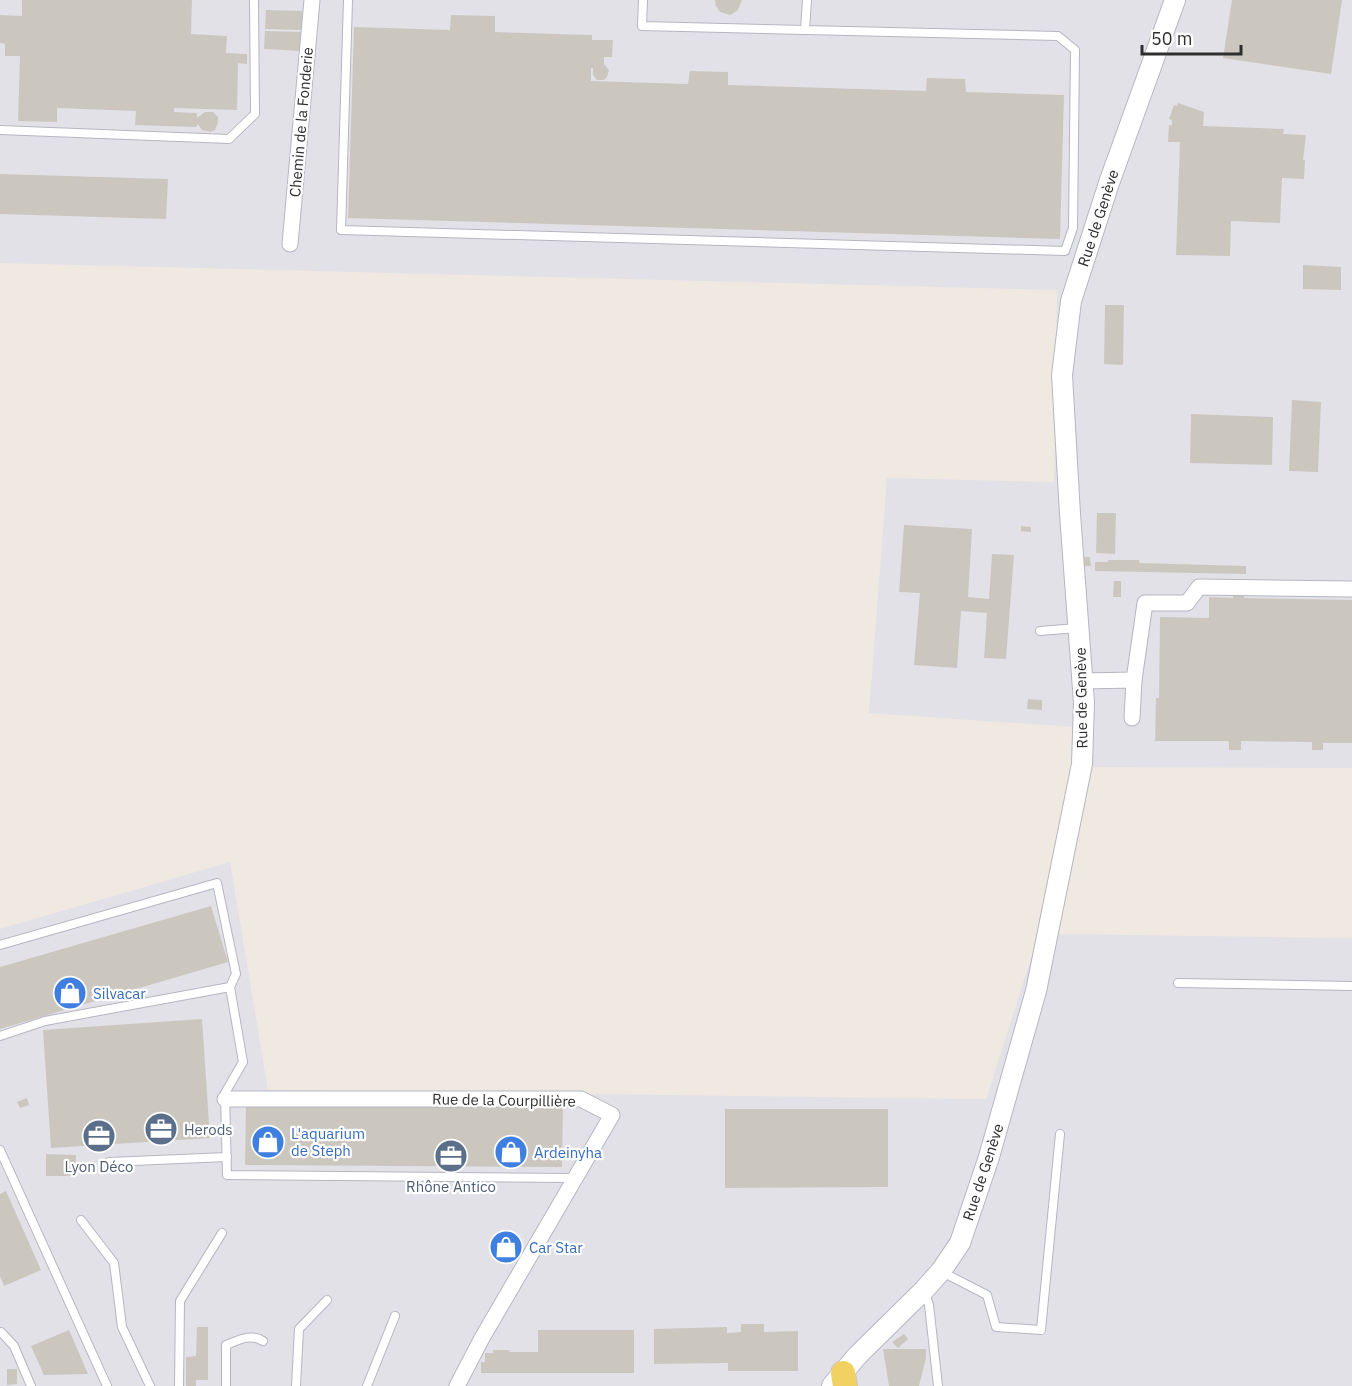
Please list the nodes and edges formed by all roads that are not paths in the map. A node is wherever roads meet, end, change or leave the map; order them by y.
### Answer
1 (254, 0) edge
2 (312, 0) edge
3 (348, 0) edge
4 (643, 0) edge
5 (807, 0) edge
6 (1175, 0) edge
7 (806, 30) junction
8 (0, 130) edge
9 (290, 244) dead end
10 (1352, 589) edge
11 (1079, 628) junction
12 (1040, 631) dead end
13 (1134, 680) junction
14 (1083, 681) junction
15 (1132, 718) dead end
16 (0, 945) edge
17 (1178, 983) dead end
18 (1352, 986) edge
19 (230, 987) junction
20 (0, 1036) edge
21 (225, 1099) junction
22 (1060, 1134) dead end
23 (0, 1150) edge
24 (227, 1157) junction
25 (109, 1162) dead end
26 (575, 1178) junction
27 (81, 1220) dead end
28 (222, 1233) dead end
29 (941, 1271) junction
30 (924, 1290) junction
31 (327, 1300) dead end
32 (395, 1316) dead end
33 (1, 1332) edge
34 (263, 1341) dead end
35 (840, 1382) edge
36 (32, 1386) edge
37 (107, 1386) edge
38 (150, 1386) edge
39 (180, 1386) edge
40 (226, 1386) edge
41 (296, 1386) edge
42 (367, 1386) edge
43 (457, 1386) edge
44 (938, 1386) edge

1 - 8 lane
2 - 9 street, Chemin de la Fonderie
3 - 7 lane
4 - 7 lane
5 - 7 lane
6 - 11 street, Rue de Genève
10 - 13 street
11 - 12 lane
11 - 14 street, Rue de Genève
13 - 14 street
13 - 15 street
14 - 29 street, Rue de Genève
16 - 19 lane
17 - 18 lane
19 - 20 lane
19 - 21 lane
21 - 24 lane
21 - 26 street, Rue de la Courpillière
22 - 29 lane
23 - 37 lane
24 - 25 lane
24 - 26 lane
26 - 43 street, Rue de la Courpillière
27 - 38 lane
28 - 39 lane
29 - 30 street, Rue de Genève
30 - 35 street, Rue de Genève
30 - 44 lane
31 - 41 lane
32 - 42 lane
33 - 36 lane
34 - 40 lane

